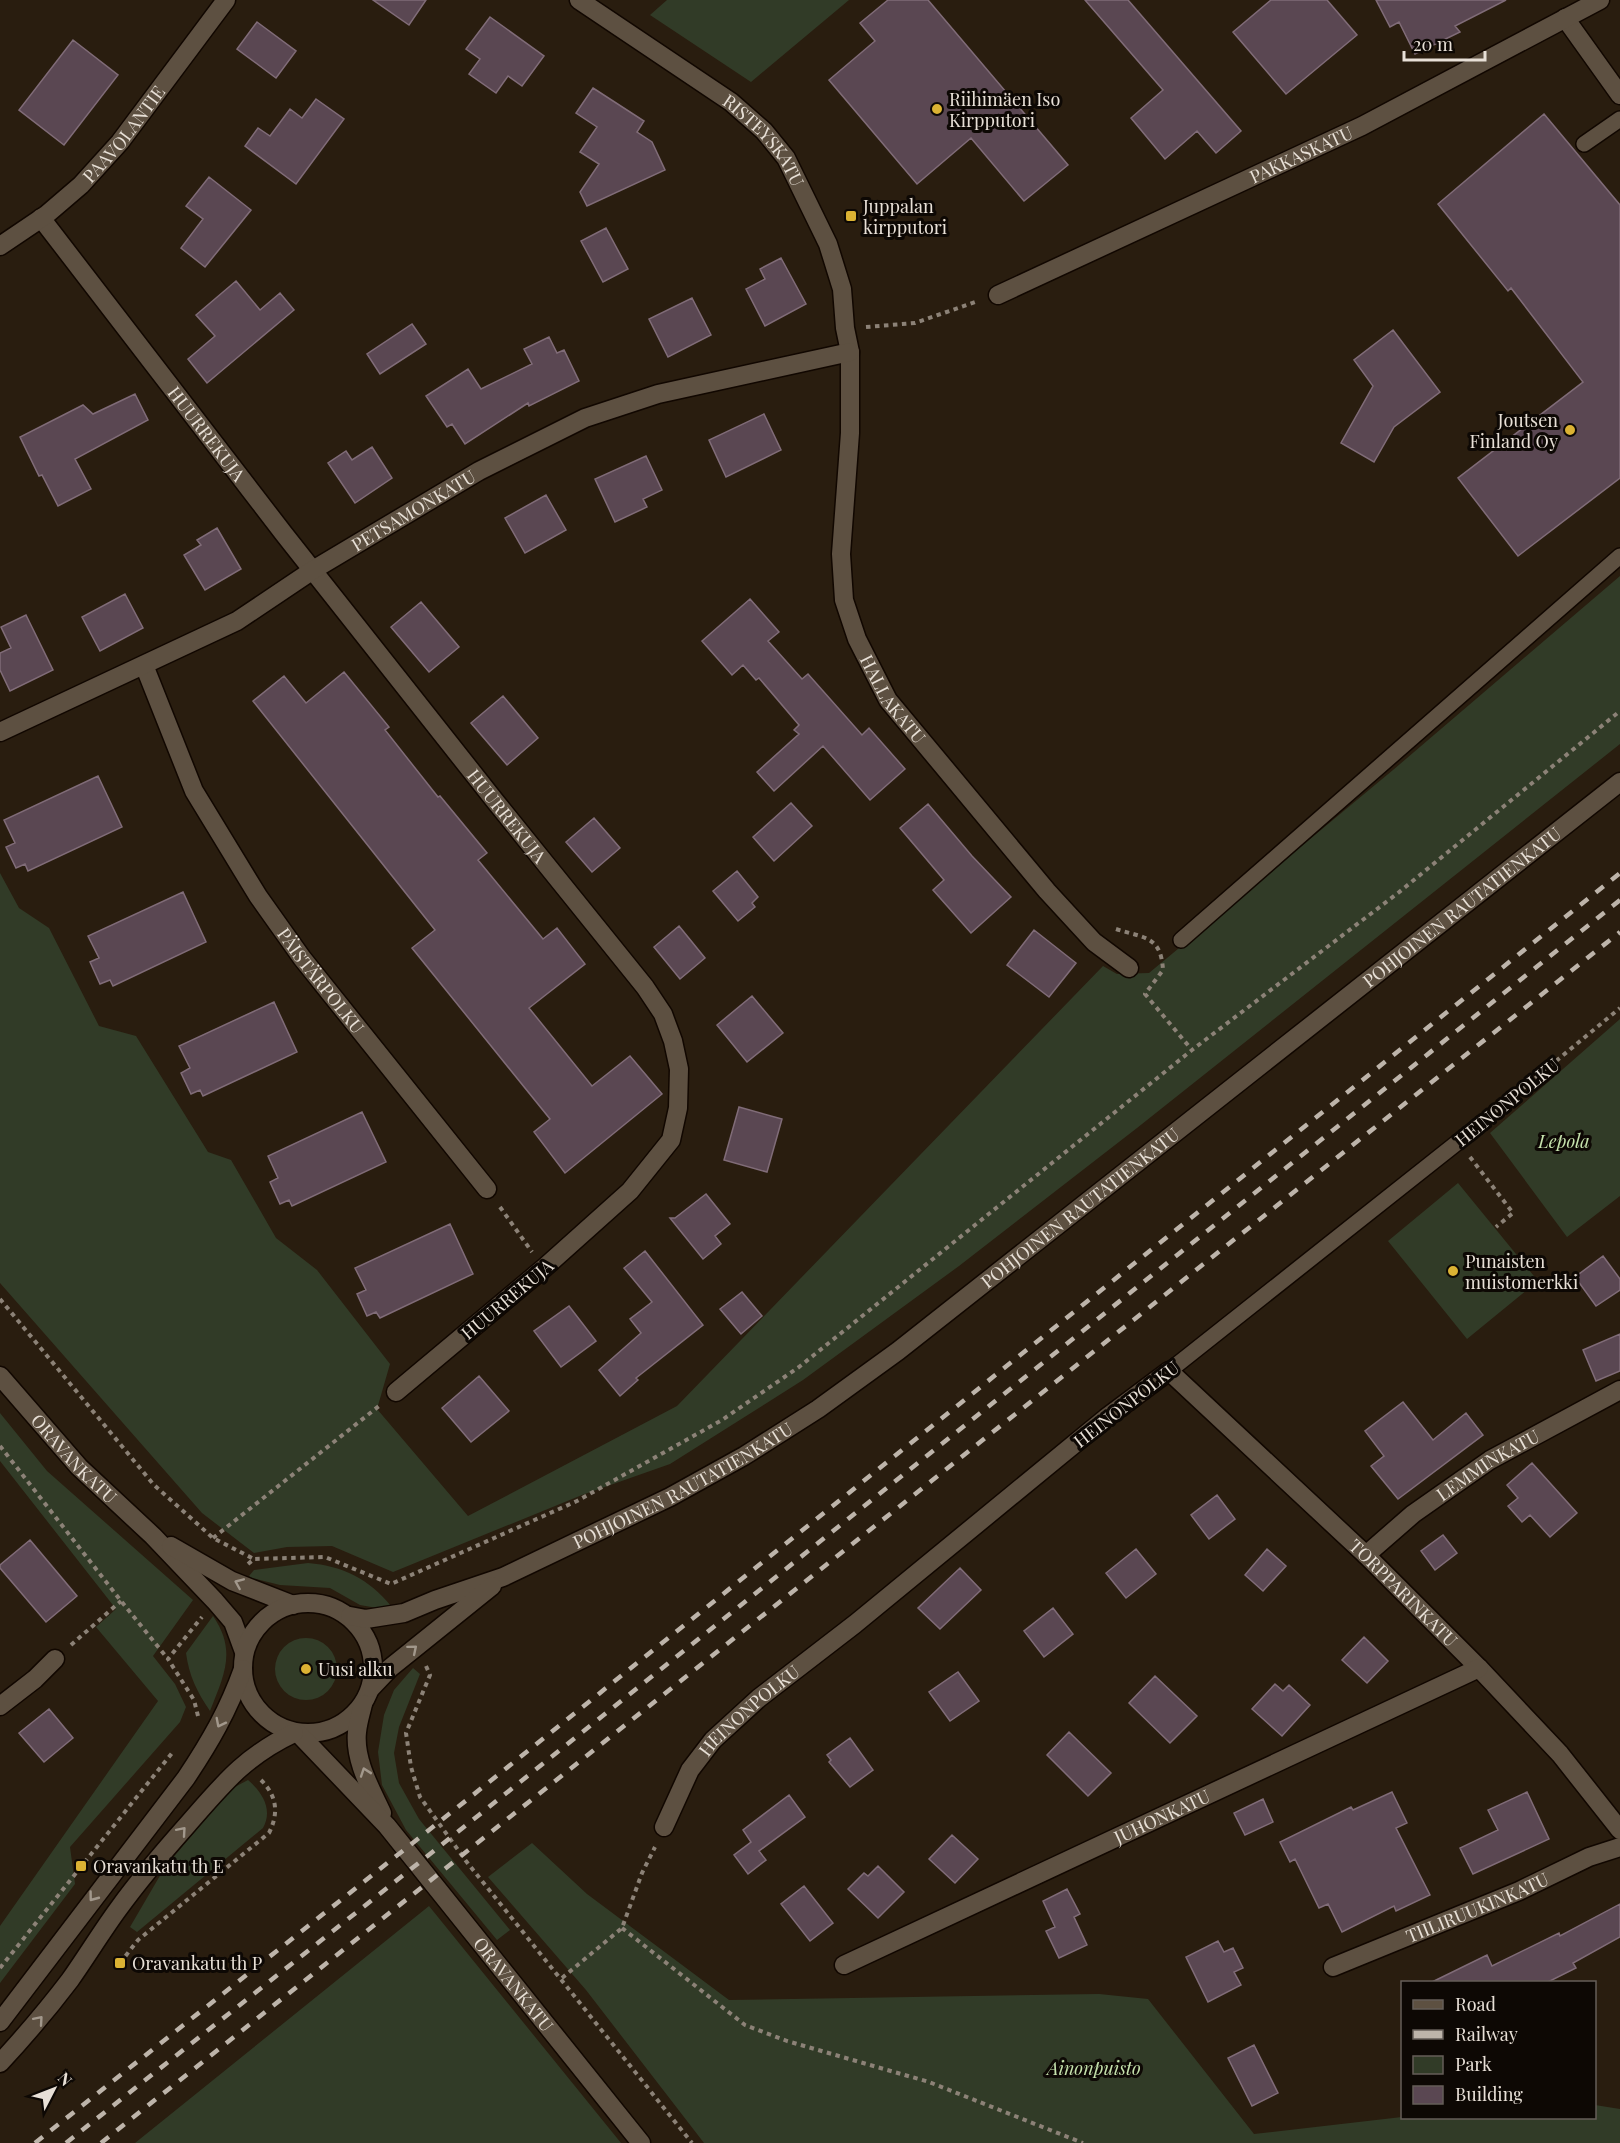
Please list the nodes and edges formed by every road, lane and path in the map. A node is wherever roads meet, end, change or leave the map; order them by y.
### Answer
1 (226, 0) edge
2 (579, 0) edge
3 (1600, 0) edge
4 (1565, 18) junction
5 (1620, 95) edge
6 (1620, 119) edge
7 (1584, 144) dead end
8 (41, 219) junction
9 (0, 246) edge
10 (998, 295) joint
11 (864, 318) dead end
12 (865, 327) junction
13 (845, 328) junction
14 (866, 337) dead end
15 (850, 352) junction
16 (1620, 556) edge
17 (313, 570) junction
18 (144, 665) junction
19 (1620, 711) edge
20 (0, 732) edge
21 (1620, 782) edge
22 (1108, 926) dead end
23 (1181, 940) dead end
24 (1129, 968) dead end
25 (1620, 1008) edge
26 (1192, 1050) junction
27 (1458, 1142) junction
28 (487, 1189) joint
29 (1496, 1227) dead end
30 (544, 1268) junction
31 (0, 1299) edge
32 (1169, 1371) junction
33 (0, 1376) edge
34 (1620, 1390) edge
35 (396, 1392) joint
36 (0, 1446) edge
37 (153, 1536) junction
38 (213, 1538) junction
39 (1366, 1555) junction
40 (254, 1559) junction
41 (503, 1577) junction
42 (232, 1581) junction
43 (390, 1584) junction
44 (121, 1601) junction
45 (215, 1601) junction
46 (293, 1605) junction
47 (404, 1613) junction
48 (350, 1616) junction
49 (418, 1644) junction
50 (55, 1659) joint
51 (168, 1659) junction
52 (244, 1661) junction
53 (1479, 1668) junction
54 (367, 1696) junction
55 (0, 1706) edge
56 (297, 1733) junction
57 (214, 1736) junction
58 (177, 1748) dead end
59 (244, 1763) junction
60 (387, 1826) junction
61 (664, 1827) joint
62 (1620, 1830) edge
63 (1620, 1846) edge
64 (622, 1928) junction
65 (120, 1963) dead end
66 (844, 1965) dead end
67 (1333, 1967) dead end
68 (0, 1968) edge
69 (562, 1978) junction
70 (0, 2022) edge
71 (0, 2063) edge
72 (641, 2143) edge
73 (692, 2143) edge
74 (1083, 2143) edge

1 - 8 street, PAAVOLANTIE
2 - 13 street, RISTEYSKATU
3 - 4 street, PAKKASKATU
4 - 5 street
4 - 10 street, PAKKASKATU
6 - 7 lane
8 - 9 street, PAAVOLANTIE
8 - 17 street, HUURREKUJA
10 - 12 path
11 - 12 path
12 - 13 path
12 - 14 path
13 - 15 street, RISTEYSKATU
15 - 17 street, PETSAMONKATU
15 - 24 street, HALLAKATU
16 - 23 lane
17 - 18 street, PETSAMONKATU
17 - 30 street, HUURREKUJA
18 - 20 street, PETSAMONKATU
18 - 28 street, PÄISTÄRPOLKU
19 - 26 path
21 - 41 street, POHJOINEN RAUTATIENKATU
22 - 26 path
25 - 27 path, HEINONPOLKU
26 - 43 path
27 - 29 path
27 - 32 lane, HEINONPOLKU
28 - 30 path
30 - 35 street, HUURREKUJA
31 - 38 path
32 - 39 street, TORPPARINKATU
32 - 61 street, HEINONPOLKU
33 - 37 street, ORAVANKATU
34 - 39 street, LEMMINKATU
35 - 38 path
36 - 44 path
37 - 42 street, ORAVANKATU
37 - 45 street, ORAVANKATU
38 - 40 path
39 - 53 street, TORPPARINKATU
40 - 42 path
40 - 43 path
41 - 47 street, POHJOINEN RAUTATIENKATU
41 - 49 street, POHJOINEN RAUTATIENKATU
46 -> 42 street, ORAVANKATU
43 - 47 path
44 - 50 path
44 - 51 path
45 - 51 path
45 - 52 street, ORAVANKATU
46 - 48 street
46 - 52 street
47 - 48 street, POHJOINEN RAUTATIENKATU
48 - 54 street
54 -> 49 street, POHJOINEN RAUTATIENKATU
49 - 69 path
50 - 55 street
51 - 57 path
52 - 56 street
52 -> 57 street
53 - 62 street, TORPPARINKATU
53 - 66 street, JUHONKATU
54 - 56 street
60 -> 54 street, ORAVANKATU
56 - 59 street
56 - 60 street, ORAVANKATU
57 -> 70 street
58 - 68 path
59 - 65 path
71 -> 59 street
60 - 72 street, ORAVANKATU
61 - 64 path
63 - 67 street, TIILIRUUKINKATU
64 - 69 path
64 - 74 path
69 - 73 path

